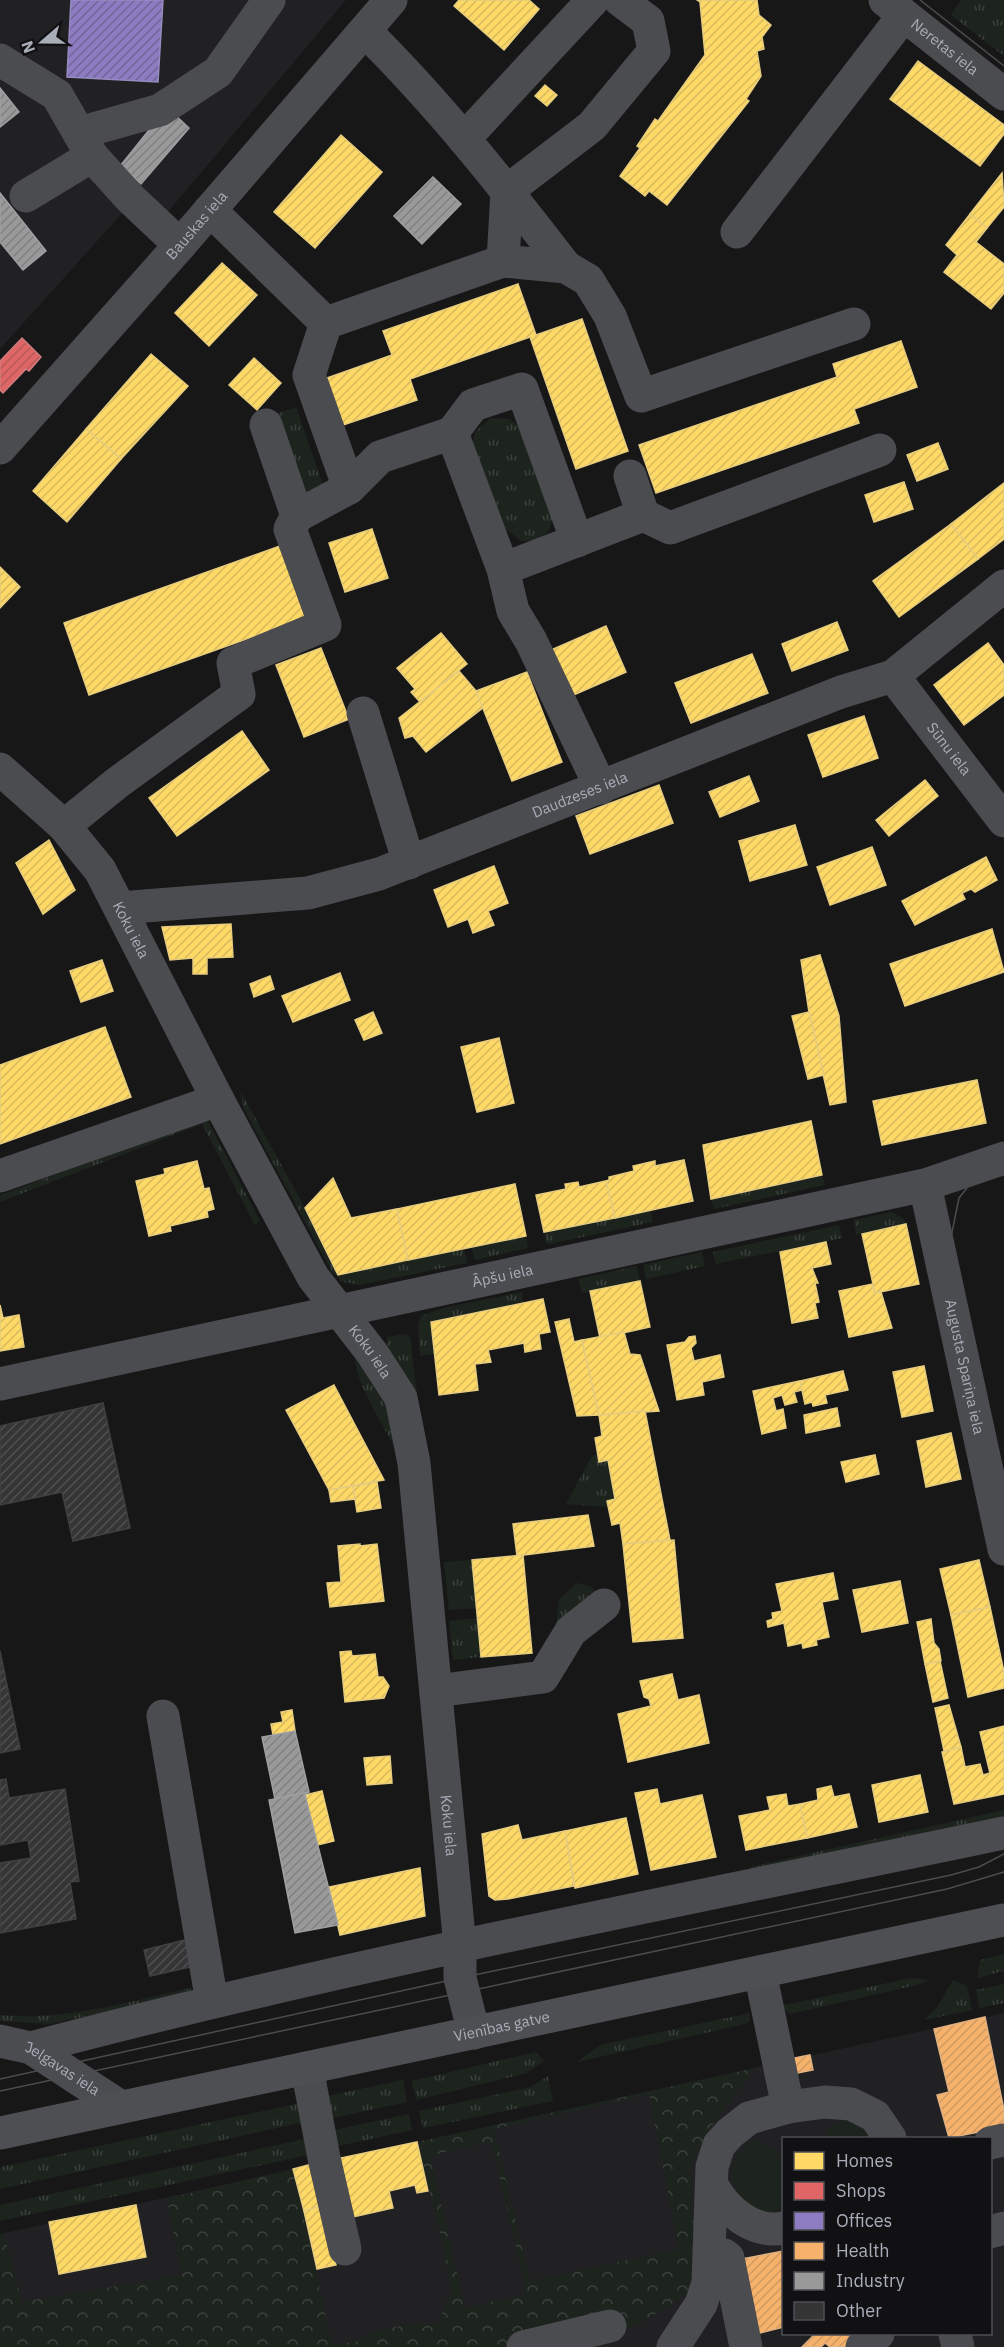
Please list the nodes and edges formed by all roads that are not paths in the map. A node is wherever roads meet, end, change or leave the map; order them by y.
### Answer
1 (269, 0) edge
2 (390, 0) edge
3 (593, 0) edge
4 (621, 0) edge
5 (895, 8) edge
6 (365, 31) junction
7 (0, 60) edge
8 (1004, 94) edge
9 (464, 139) junction
10 (86, 144) junction
11 (507, 191) junction
12 (26, 196) dead end
13 (210, 210) junction
14 (737, 232) dead end
15 (180, 245) junction
16 (503, 261) junction
17 (566, 267) junction
18 (326, 323) junction
19 (854, 324) dead end
20 (266, 424) dead end
21 (452, 433) junction
22 (0, 448) edge
23 (880, 450) dead end
24 (630, 476) dead end
25 (349, 488) junction
26 (643, 515) junction
27 (297, 516) junction
28 (578, 541) junction
29 (503, 569) junction
30 (1004, 586) edge
31 (893, 676) junction
32 (363, 713) dead end
33 (0, 769) edge
34 (601, 788) junction
35 (1004, 821) edge
36 (64, 826) junction
37 (409, 863) junction
38 (120, 908) junction
39 (218, 1100) junction
40 (1004, 1158) edge
41 (0, 1176) edge
42 (925, 1185) junction
43 (339, 1311) junction
44 (0, 1384) edge
45 (1004, 1549) edge
46 (604, 1605) dead end
47 (520, 1654) dead end
48 (435, 1682) junction
49 (163, 1716) dead end
50 (1004, 1833) edge
51 (1004, 1920) edge
52 (460, 1947) junction
53 (760, 1972) junction
54 (212, 2002) junction
55 (474, 2033) junction
56 (0, 2041) edge
57 (31, 2048) junction
58 (307, 2068) junction
59 (789, 2107) junction
60 (121, 2108) junction
61 (0, 2133) edge
62 (889, 2137) edge
63 (713, 2187) junction
64 (782, 2228) edge
65 (345, 2249) dead end
66 (710, 2257) junction
67 (610, 2326) dead end
68 (523, 2347) edge
69 (673, 2347) edge
70 (746, 2347) edge

1 - 10 street
2 - 6 street, Bauskas iela
3 - 9 street
4 - 11 street
5 - 8 street, Neretas iela
5 - 14 street
6 - 9 street
6 - 13 street, Bauskas iela
7 - 10 street
9 - 11 street
10 - 12 street
10 - 15 street
11 - 16 street
11 - 17 street
13 - 15 street, Bauskas iela
13 - 18 street
15 - 22 street, Bauskas iela
16 - 17 street
16 - 18 street
17 - 19 street
18 - 25 street
20 - 27 street
21 - 25 street
21 - 28 street
21 - 29 street
23 - 26 street
24 - 26 street
25 - 27 street
26 - 28 street
27 - 36 street
28 - 29 street
29 - 34 street
30 - 31 street, Daudzeses iela
31 - 34 street, Daudzeses iela
31 - 35 street, Sūnu iela
32 - 37 street
33 - 36 street, Koku iela
34 - 37 street, Daudzeses iela
36 - 38 street, Koku iela
37 - 38 street, Daudzeses iela
38 - 39 street, Koku iela
39 - 41 street
39 - 43 street, Koku iela
40 - 42 street, Āpšu iela
42 - 43 street, Āpšu iela
42 - 45 street, Augusta Spariņa iela
43 - 44 street, Āpšu iela
43 - 48 street, Koku iela
46 - 48 street
47 - 48 street
48 - 52 street, Koku iela
49 - 54 street
50 - 52 street
51 - 53 main road, Vienības gatve
52 - 54 street
52 - 55 street, Koku iela
53 - 55 main road, Vienības gatve
53 - 59 street
54 - 57 street
55 - 58 main road, Vienības gatve
56 - 57 street, Jelgavas iela
57 - 60 street, Jelgavas iela
58 - 60 main road, Vienības gatve
58 - 65 street
59 - 62 street
59 - 63 street
60 - 61 main road, Vienības gatve
63 - 64 street
63 - 66 street
66 - 69 street
66 - 70 street
67 - 68 street

